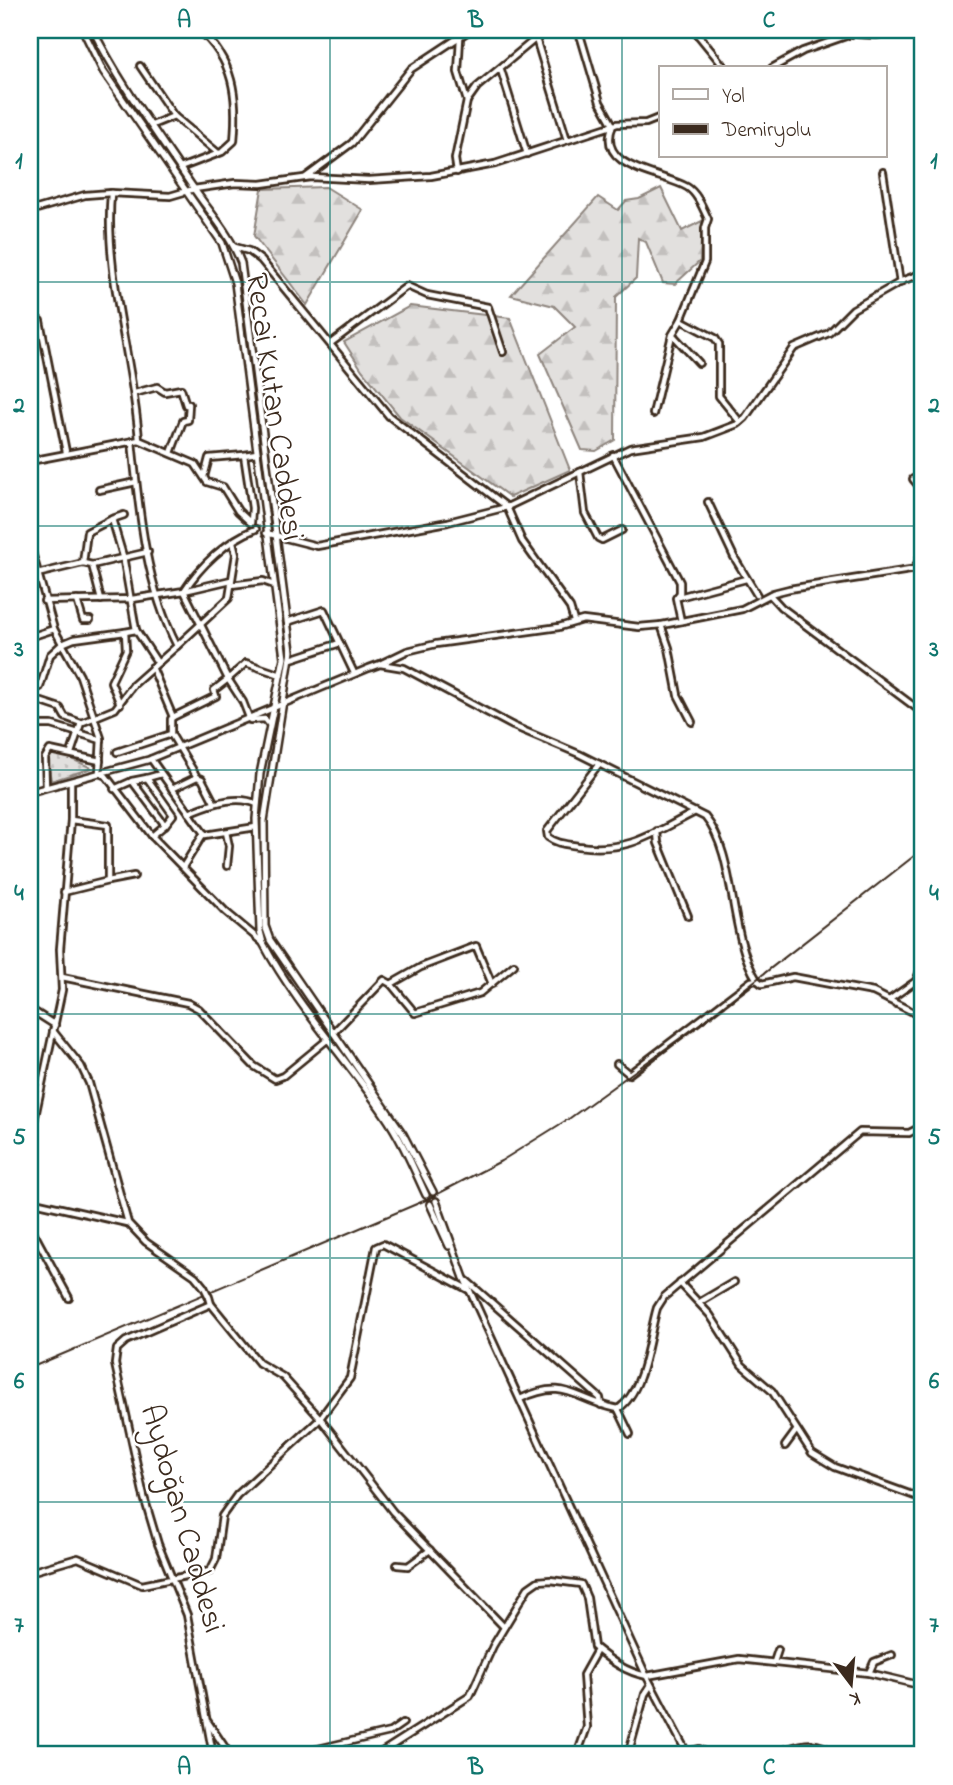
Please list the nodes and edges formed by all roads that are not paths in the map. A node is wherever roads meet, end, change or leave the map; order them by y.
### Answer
1 (83, 30) edge
2 (93, 30) edge
3 (199, 30) edge
4 (452, 30) edge
5 (470, 30) edge
6 (529, 30) edge
7 (546, 30) edge
8 (575, 30) edge
9 (694, 30) edge
10 (863, 30) edge
11 (898, 30) edge
12 (853, 33) junction
13 (460, 38) junction
14 (535, 38) junction
15 (140, 66) dead end
16 (723, 66) edge
17 (776, 66) edge
18 (501, 70) junction
19 (467, 101) junction
20 (174, 116) junction
21 (659, 118) edge
22 (152, 125) junction
23 (612, 125) junction
24 (567, 140) junction
25 (218, 153) junction
26 (527, 154) junction
27 (180, 168) junction
28 (457, 172) junction
29 (883, 172) dead end
30 (304, 178) junction
31 (194, 189) junction
32 (111, 192) junction
33 (186, 193) junction
34 (30, 211) edge
35 (235, 247) junction
36 (923, 273) edge
37 (900, 282) junction
38 (681, 320) junction
39 (30, 321) edge
40 (672, 335) junction
41 (331, 343) junction
42 (503, 352) dead end
43 (698, 363) dead end
44 (135, 393) junction
45 (653, 414) dead end
46 (740, 422) junction
47 (139, 440) junction
48 (132, 441) junction
49 (66, 452) junction
50 (171, 453) junction
51 (257, 453) junction
52 (244, 455) junction
53 (613, 455) junction
54 (30, 461) edge
55 (580, 472) junction
56 (204, 477) junction
57 (913, 479) dead end
58 (136, 482) junction
59 (99, 490) dead end
60 (923, 491) edge
61 (708, 502) dead end
62 (507, 507) junction
63 (124, 515) dead end
64 (112, 519) junction
65 (251, 523) junction
66 (255, 529) junction
67 (265, 530) junction
68 (622, 530) dead end
69 (275, 535) junction
70 (233, 542) junction
71 (30, 548) edge
72 (923, 550) edge
73 (148, 552) junction
74 (124, 556) junction
75 (83, 563) junction
76 (92, 565) junction
77 (923, 568) edge
78 (915, 569) junction
79 (37, 574) junction
80 (746, 579) junction
81 (231, 582) junction
82 (274, 585) junction
83 (184, 591) junction
84 (757, 595) dead end
85 (770, 595) junction
86 (155, 597) junction
87 (677, 597) junction
88 (131, 599) junction
89 (77, 600) junction
90 (101, 600) junction
91 (44, 601) junction
92 (90, 620) dead end
93 (574, 621) junction
94 (681, 621) junction
95 (287, 622) junction
96 (200, 624) junction
97 (661, 625) junction
98 (54, 629) junction
99 (136, 630) junction
100 (124, 632) junction
101 (30, 637) edge
102 (340, 643) junction
103 (62, 644) junction
104 (177, 646) junction
105 (290, 659) junction
106 (158, 663) junction
107 (380, 664) junction
108 (152, 667) junction
109 (354, 673) junction
110 (281, 675) junction
111 (228, 679) junction
112 (30, 691) edge
113 (30, 698) edge
114 (283, 702) junction
115 (120, 704) junction
116 (272, 705) junction
117 (923, 713) edge
118 (173, 717) junction
119 (95, 718) junction
120 (250, 720) junction
121 (692, 722) dead end
122 (81, 723) junction
123 (30, 724) edge
124 (269, 724) junction
125 (78, 733) junction
126 (172, 734) junction
127 (101, 740) junction
128 (180, 748) junction
129 (117, 752) dead end
130 (71, 753) junction
131 (151, 759) junction
132 (100, 761) junction
133 (599, 764) junction
134 (99, 773) junction
135 (161, 774) junction
136 (197, 777) junction
137 (146, 778) junction
138 (132, 781) junction
139 (30, 782) edge
140 (71, 783) junction
141 (46, 787) junction
142 (114, 789) junction
143 (172, 789) junction
144 (31, 792) edge
145 (214, 802) junction
146 (257, 804) junction
147 (696, 811) junction
148 (189, 813) junction
149 (71, 820) junction
150 (164, 825) junction
151 (256, 827) junction
152 (657, 831) junction
153 (226, 832) junction
154 (204, 833) junction
155 (152, 836) junction
156 (227, 866) dead end
157 (183, 867) junction
158 (134, 876) dead end
159 (108, 881) junction
160 (64, 892) junction
161 (688, 916) dead end
162 (267, 942) junction
163 (923, 964) edge
164 (514, 965) dead end
165 (62, 977) junction
166 (757, 980) junction
167 (391, 984) junction
168 (492, 984) junction
169 (889, 1000) junction
170 (30, 1009) edge
171 (923, 1017) edge
172 (54, 1028) junction
173 (333, 1033) junction
174 (327, 1040) junction
175 (617, 1063) dead end
176 (923, 1126) edge
177 (30, 1140) edge
178 (30, 1201) edge
179 (433, 1202) dead end
180 (128, 1223) junction
181 (30, 1226) edge
182 (464, 1278) junction
183 (734, 1282) dead end
184 (680, 1283) junction
185 (469, 1290) junction
186 (69, 1298) dead end
187 (700, 1302) junction
188 (211, 1304) junction
189 (520, 1398) junction
190 (601, 1405) junction
191 (618, 1409) junction
192 (320, 1418) junction
193 (796, 1431) junction
194 (630, 1434) dead end
195 (785, 1446) dead end
196 (923, 1499) edge
197 (430, 1550) junction
198 (397, 1565) dead end
199 (30, 1572) edge
200 (173, 1578) junction
201 (504, 1627) junction
202 (597, 1650) junction
203 (778, 1650) dead end
204 (892, 1655) dead end
205 (774, 1662) junction
206 (869, 1673) junction
207 (646, 1676) junction
208 (651, 1685) junction
209 (923, 1686) edge
210 (208, 1721) junction
211 (403, 1723) dead end
212 (687, 1754) edge
213 (213, 1755) edge
214 (229, 1755) edge
215 (292, 1755) edge
216 (377, 1755) edge
217 (577, 1755) edge
218 (628, 1755) edge
219 (711, 1755) edge
220 (765, 1755) edge
221 (838, 1755) edge

1 - 33 main road, Recai Kutan Caddesi
2 - 22 main road, Recai Kutan Caddesi
3 - 25 street
4 - 13 street
5 - 13 street
6 - 14 street
7 - 14 street
8 - 23 street
9 - 16 street
10 - 12 street
11 - 12 street
12 - 17 street
13 - 19 street
13 - 30 street
14 - 18 street
14 - 24 street
15 - 20 street
18 - 19 street
18 - 26 street
19 - 28 street
20 - 22 street
20 - 25 street
21 - 23 street
22 - 27 main road, Recai Kutan Caddesi
23 - 24 street
23 - 38 street
24 - 26 street
25 - 27 street
26 - 28 street
27 - 31 main road, Recai Kutan Caddesi
28 - 30 street
29 - 37 street
30 - 31 street
31 - 33 street
31 - 35 main road, Recai Kutan Caddesi
32 - 33 street
32 - 34 street
32 - 44 street
33 - 51 main road, Recai Kutan Caddesi
35 - 41 street
35 - 69 main road, Recai Kutan Caddesi
36 - 37 street
37 - 46 street
38 - 40 street
38 - 46 street
39 - 49 street
40 - 43 street
40 - 45 street
41 - 42 street
41 - 62 street
44 - 47 street
44 - 50 street
46 - 53 street
47 - 48 street
47 - 50 street
48 - 49 street
48 - 58 street
49 - 54 street
50 - 56 street
51 - 52 street
51 - 67 main road, Recai Kutan Caddesi
52 - 56 street
52 - 65 street
53 - 55 street
53 - 87 street
55 - 62 street
55 - 68 street
56 - 65 street
57 - 60 street
58 - 59 street
58 - 73 street
61 - 80 street
62 - 69 street
62 - 93 street
63 - 64 street
64 - 74 street
64 - 75 street
65 - 66 street
66 - 67 street
66 - 70 street
67 - 69 street
67 - 82 main road, Recai Kutan Caddesi
69 - 95 main road, Recai Kutan Caddesi
70 - 81 street
70 - 83 street
71 - 79 street
72 - 78 street
73 - 74 street
73 - 86 street
74 - 76 street
74 - 88 street
75 - 76 street
75 - 79 street
76 - 90 street
77 - 78 street
78 - 85 street
79 - 91 street
80 - 84 street
80 - 87 street
81 - 82 street
81 - 83 street
81 - 96 street
82 - 110 main road, Recai Kutan Caddesi
83 - 86 street
83 - 96 street
85 - 94 street
85 - 117 street
86 - 88 street
86 - 104 street
87 - 94 street
88 - 90 street
88 - 99 street
89 - 90 street
89 - 91 street
89 - 92 street
91 - 98 street
93 - 97 street
93 - 107 street
94 - 97 street
95 - 102 street
95 - 105 main road, Recai Kutan Caddesi
96 - 104 street
96 - 111 street
97 - 121 street
98 - 101 street
98 - 103 street
99 - 100 street
99 - 106 street
100 - 103 street
100 - 115 street
102 - 105 street
102 - 109 street
103 - 112 street
103 - 119 street
104 - 106 street
105 - 114 main road, Recai Kutan Caddesi
106 - 108 street
107 - 109 street
107 - 133 street
108 - 115 street
108 - 118 street
109 - 114 street
110 - 111 street
110 - 116 main road, Recai Kutan Caddesi
111 - 118 street
111 - 120 street
113 - 122 street
114 - 116 street
114 - 162 main road, Recai Kutan Caddesi
115 - 119 street
116 - 120 street
116 - 124 main road, Recai Kutan Caddesi
118 - 126 street
119 - 122 street
119 - 127 street
120 - 124 street
120 - 128 street
122 - 125 street
123 - 125 street
124 - 146 main road, Recai Kutan Caddesi
125 - 127 street
125 - 130 street
126 - 128 street
126 - 129 street
127 - 132 street
128 - 131 street
128 - 136 street
130 - 132 street
130 - 141 street
131 - 134 street
131 - 135 street
132 - 134 street
133 - 147 street
133 - 152 street
134 - 140 street
134 - 142 street
135 - 137 street
135 - 143 street
136 - 143 street
136 - 145 street
137 - 138 street
137 - 150 street
138 - 142 street
138 - 150 street
139 - 144 street
140 - 141 street
140 - 149 street
141 - 144 street
142 - 155 street
143 - 148 street
145 - 146 street
145 - 148 street
146 - 151 main road, Recai Kutan Caddesi
147 - 152 street
147 - 166 street
148 - 154 street
149 - 159 street
149 - 160 street
150 - 155 street
151 - 153 street
151 - 162 main road, Recai Kutan Caddesi
152 - 161 street
153 - 154 street
153 - 156 street
154 - 157 street
155 - 157 street
157 - 162 street
158 - 159 street
159 - 160 street
160 - 165 street
162 - 173 main road
162 - 174 main road
163 - 169 street
164 - 168 street
165 - 172 street
165 - 174 street
166 - 169 street
166 - 175 street
167 - 168 street
167 - 168 street
167 - 173 street
169 - 171 street
170 - 172 street
172 - 177 street
172 - 180 street
173 - 174 main road
176 - 184 street
178 - 180 street
179 - 182 main road
180 - 188 street, bridge
181 - 186 street
182 - 185 street
182 - 190 street
183 - 187 street
184 - 187 street
184 - 191 street
185 - 189 street
185 - 192 street
187 - 193 street
188 - 192 street
188 - 200 street, Aydoğan Caddesi
189 - 190 street
189 - 207 street
190 - 191 street
191 - 194 street
192 - 197 street
192 - 200 street
193 - 195 street
193 - 196 street
197 - 198 street
197 - 201 street
199 - 200 street
200 - 210 street, Aydoğan Caddesi
201 - 202 street
201 - 216 street
202 - 207 street
202 - 217 street
203 - 205 street
204 - 206 street
205 - 206 street
205 - 207 street
206 - 209 street
207 - 208 street
208 - 212 street
208 - 218 street
210 - 213 street, Aydoğan Caddesi
210 - 214 street
211 - 215 street
212 - 219 street
220 - 221 street

